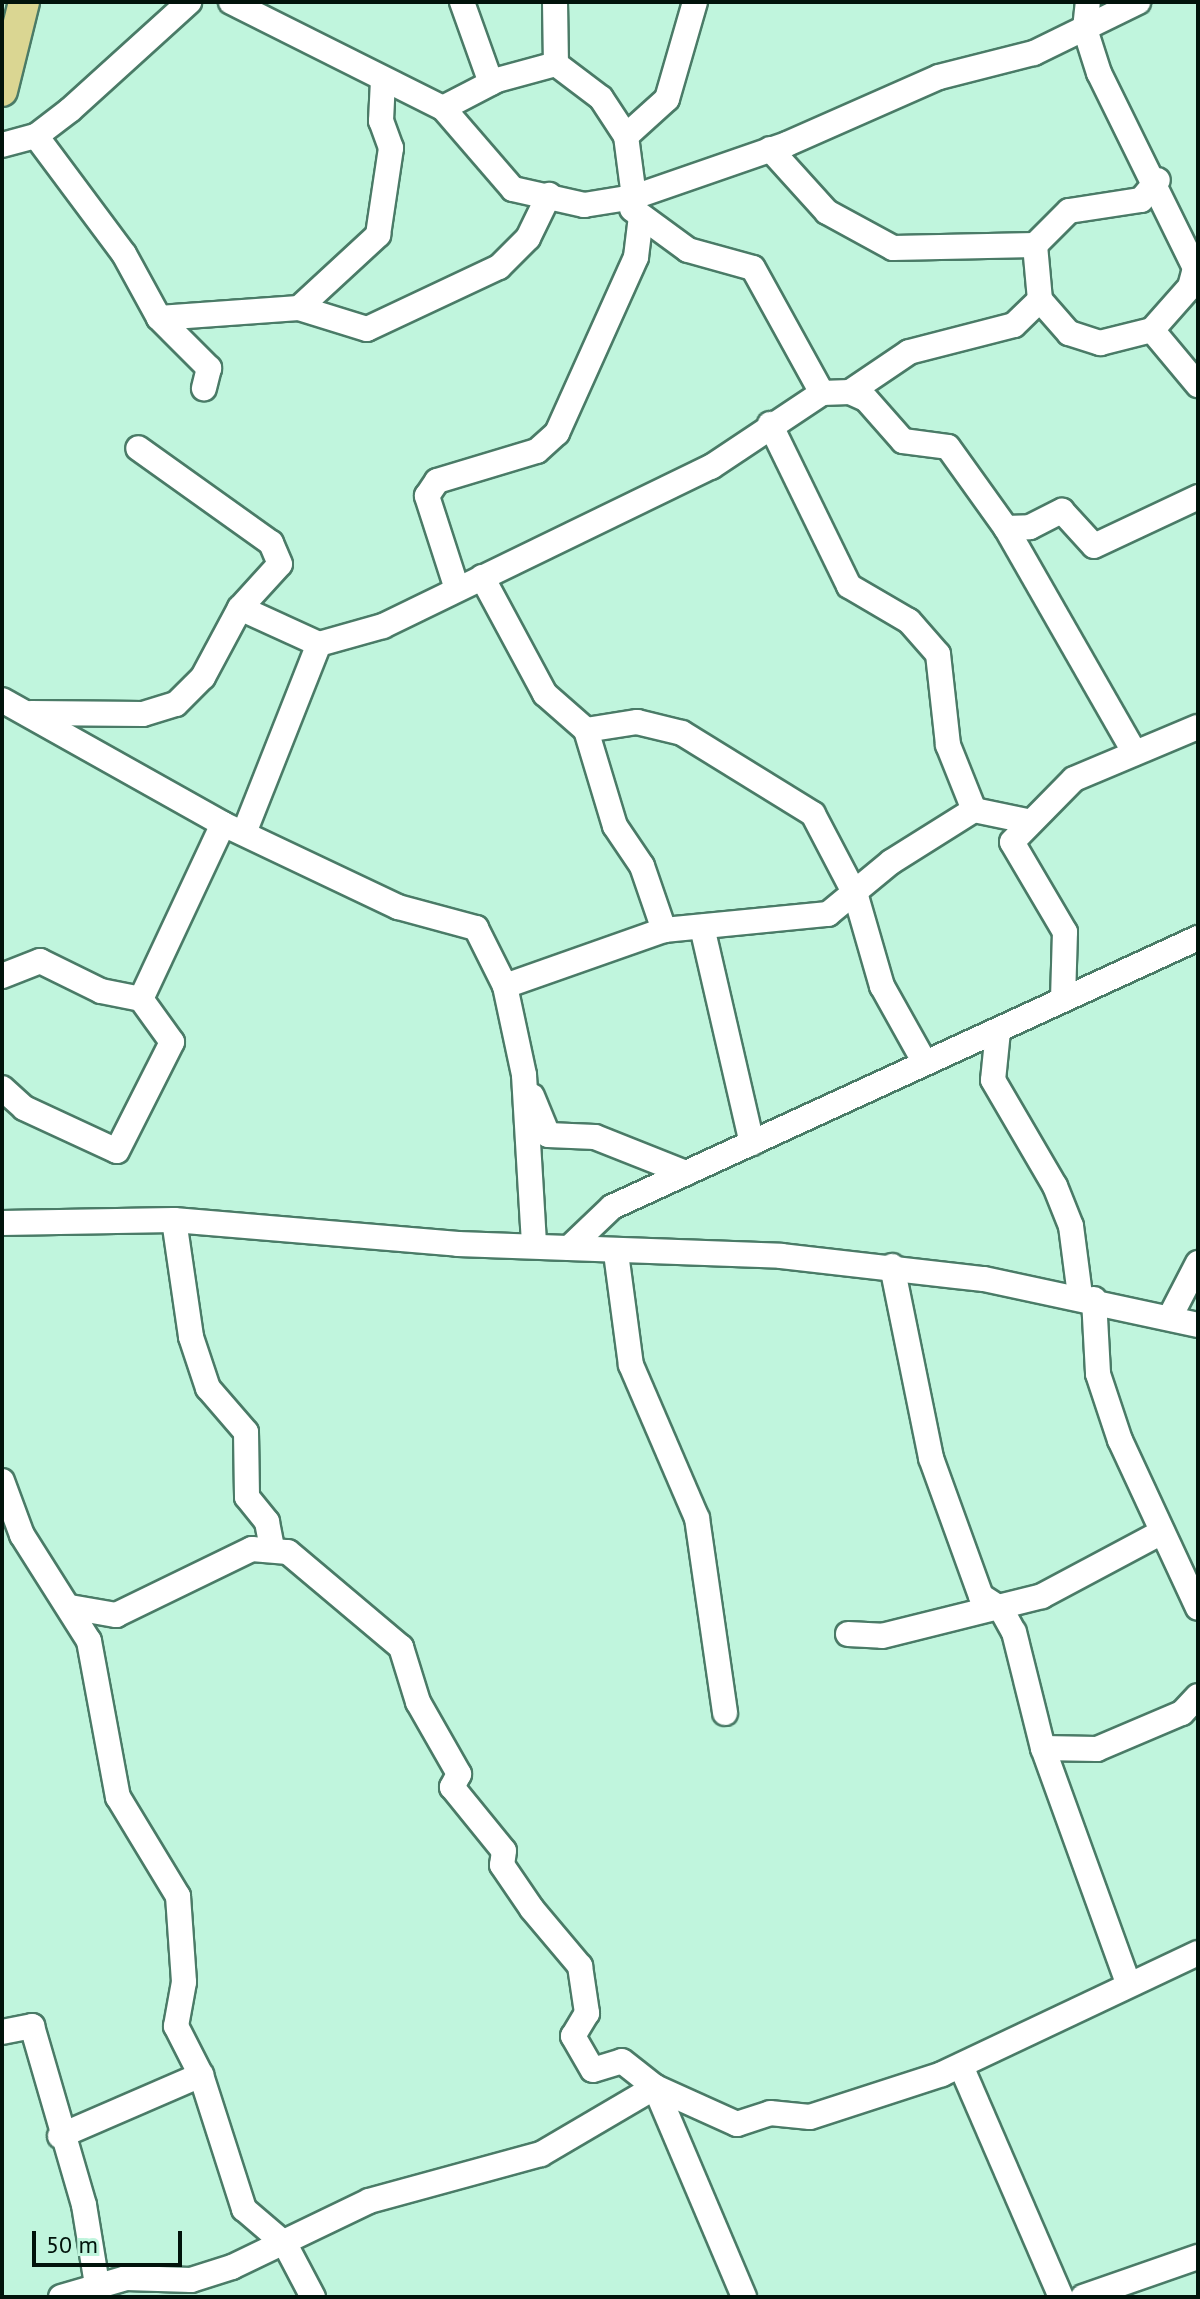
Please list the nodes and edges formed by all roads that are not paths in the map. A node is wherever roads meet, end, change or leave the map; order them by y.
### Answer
1 (24, 2) edge
2 (189, 2) edge
3 (231, 2) edge
4 (462, 2) edge
5 (555, 2) edge
6 (695, 2) edge
7 (1088, 2) edge
8 (1138, 2) edge
9 (1085, 29) junction
10 (556, 64) junction
11 (383, 80) junction
12 (491, 83) junction
13 (2, 91) edge
14 (443, 108) junction
15 (36, 136) junction
16 (626, 136) junction
17 (2, 145) edge
18 (770, 149) junction
19 (1158, 180) junction
20 (549, 195) junction
21 (629, 198) junction
22 (640, 222) junction
23 (1035, 245) junction
24 (1197, 268) edge
25 (1040, 300) junction
26 (299, 308) junction
27 (159, 318) junction
28 (1152, 330) junction
29 (1198, 385) edge
30 (204, 388) dead end
31 (850, 392) junction
32 (822, 393) junction
33 (770, 424) junction
34 (138, 448) dead end
35 (1198, 497) edge
36 (1006, 528) junction
37 (482, 577) junction
38 (457, 589) junction
39 (240, 608) junction
40 (319, 644) junction
41 (2, 700) edge
42 (29, 713) junction
43 (1198, 727) edge
44 (586, 730) junction
45 (1135, 753) junction
46 (974, 810) junction
47 (1027, 821) junction
48 (233, 829) junction
49 (856, 896) junction
50 (702, 927) junction
51 (664, 930) junction
52 (1198, 938) edge
53 (2, 976) edge
54 (505, 986) junction
55 (141, 999) junction
56 (1063, 999) junction
57 (998, 1031) junction
58 (925, 1063) junction
59 (524, 1075) junction
60 (2, 1088) edge
61 (752, 1143) junction
62 (686, 1173) junction
63 (174, 1220) junction
64 (2, 1223) edge
65 (534, 1245) junction
66 (569, 1248) junction
67 (616, 1253) junction
68 (1198, 1263) edge
69 (892, 1266) junction
70 (1087, 1297) junction
71 (1170, 1317) junction
72 (1198, 1325) edge
73 (2, 1481) edge
74 (1162, 1532) junction
75 (272, 1548) junction
76 (70, 1607) junction
77 (1198, 1608) edge
78 (1001, 1609) junction
79 (848, 1634) dead end
80 (1198, 1696) edge
81 (725, 1713) dead end
82 (1043, 1748) junction
83 (1198, 1953) edge
84 (1128, 1983) junction
85 (2, 2032) edge
86 (961, 2066) junction
87 (201, 2075) junction
88 (655, 2087) junction
89 (60, 2136) junction
90 (285, 2244) junction
91 (1198, 2257) edge
92 (98, 2292) edge
93 (61, 2297) edge
94 (313, 2297) edge
95 (744, 2297) edge
96 (1061, 2297) edge
97 (1083, 2297) edge

1 - 13 main road
2 - 15 street
3 - 11 street
4 - 12 street
5 - 10 street
6 - 16 street
7 - 9 street
8 - 9 street
9 - 18 street
9 - 19 street
10 - 12 street
10 - 16 street
11 - 14 street
11 - 26 street
12 - 14 street
14 - 20 street
15 - 17 street
15 - 27 street
16 - 21 street
18 - 21 street
18 - 23 street
19 - 23 street
19 - 24 street
20 - 21 street
20 - 26 street
21 - 22 street
22 - 32 street
22 - 38 street
23 - 25 street
24 - 28 street
25 - 28 street
25 - 31 street
26 - 27 street
27 - 30 street
28 - 29 street
31 - 32 street
31 - 36 street
32 - 33 street
33 - 37 street
33 - 46 street
34 - 39 street
35 - 36 street
36 - 45 street
37 - 38 street
37 - 44 street
38 - 40 street
39 - 40 street
39 - 42 street
40 - 48 street
41 - 42 street
42 - 48 street
43 - 45 street
44 - 49 street
44 - 51 street
45 - 47 street
46 - 47 street
46 - 49 street
47 - 56 street
48 - 54 street
48 - 55 street
49 - 50 street
49 - 58 street
50 - 51 street
50 - 61 street
51 - 54 street
52 - 56 street
53 - 55 street
54 - 59 street
55 - 60 street
56 - 57 street
57 - 58 street
57 - 70 street
58 - 61 street
59 - 62 street
59 - 65 street
61 - 62 street
62 - 66 street
63 - 64 street
63 - 65 street
63 - 75 street
65 - 66 street
66 - 67 street
67 - 69 street
67 - 81 street
68 - 71 street
69 - 70 street
69 - 78 street
70 - 71 street
70 - 74 street
71 - 72 street
73 - 76 street
74 - 77 street
74 - 78 street
75 - 76 street
75 - 88 street
76 - 87 street
78 - 79 street
78 - 82 street
80 - 82 street
82 - 84 street
83 - 84 street
84 - 86 street
85 - 89 street
86 - 88 street
86 - 96 street
87 - 89 street
87 - 90 street
88 - 90 street
88 - 95 street
89 - 92 street
90 - 92 street
90 - 94 street
91 - 97 street
92 - 93 street

